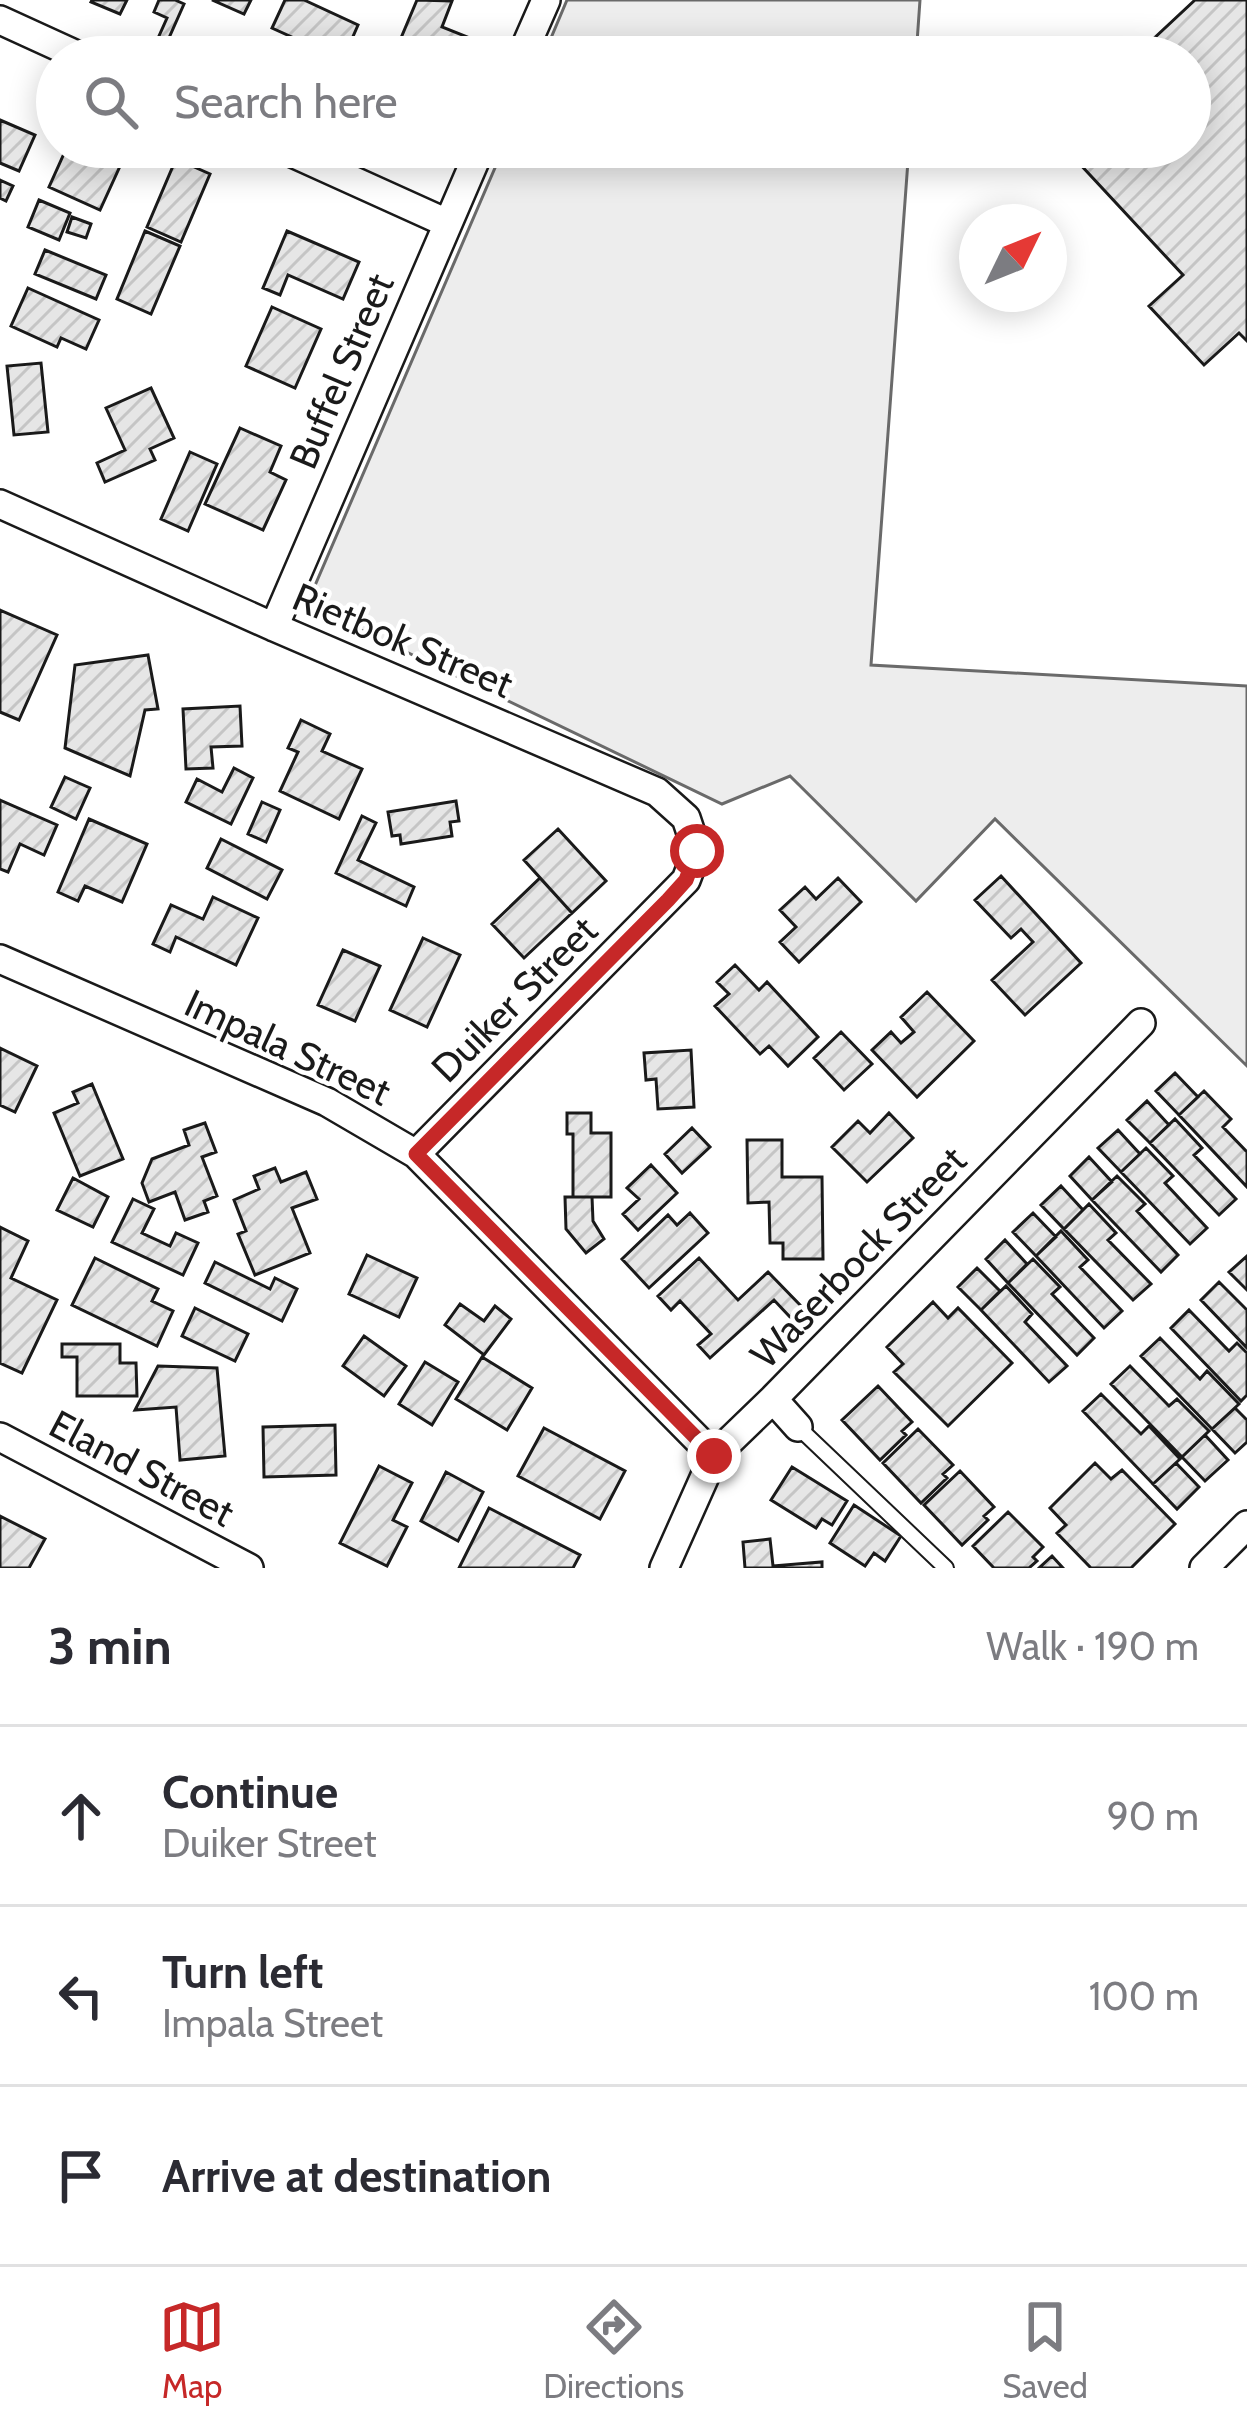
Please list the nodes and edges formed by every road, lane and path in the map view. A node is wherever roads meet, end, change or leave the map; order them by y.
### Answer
1 (546, 0) edge
2 (0, 20) edge
3 (36, 36) edge
4 (530, 36) edge
5 (325, 168) edge
6 (472, 168) edge
7 (447, 223) junction
8 (0, 504) edge
9 (274, 627) junction
10 (668, 900) joint
11 (0, 959) edge
12 (1141, 1024) dead end
13 (416, 1154) junction
14 (773, 1399) junction
15 (798, 1427) joint
16 (0, 1437) edge
17 (714, 1456) junction
18 (1247, 1525) edge
19 (249, 1568) edge
20 (664, 1568) edge
21 (946, 1568) edge
22 (1204, 1568) edge

1 - 4 street
2 - 3 street
5 - 7 street
6 - 7 street, Buffel Street
7 - 9 street, Buffel Street
8 - 9 street, Rietbok Street
9 - 10 street, Rietbok Street
10 - 13 street, Duiker Street
11 - 13 street, Impala Street
12 - 14 street, Waserbock Street
13 - 17 street, Impala Street
14 - 15 street
14 - 17 street, Waserbock Street
15 - 21 lane
16 - 19 street, Eland Street
17 - 20 street, Waserbock Street
18 - 22 street

